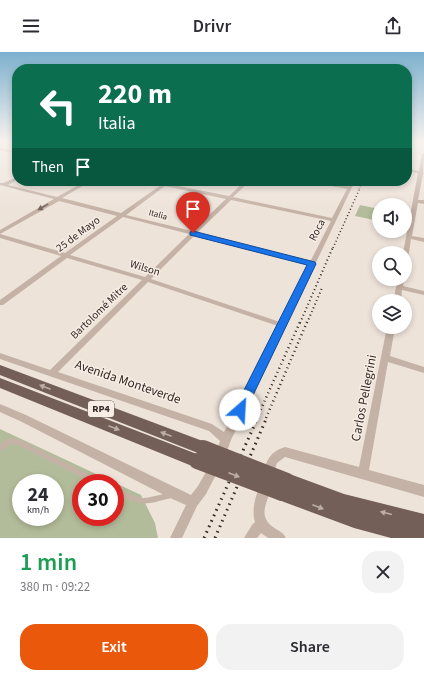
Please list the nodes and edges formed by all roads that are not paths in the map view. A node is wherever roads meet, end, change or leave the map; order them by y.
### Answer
1 (412, 171) edge
2 (422, 172) edge
3 (12, 180) edge
4 (1, 185) edge
5 (80, 186) edge
6 (162, 186) edge
7 (179, 186) edge
8 (243, 186) edge
9 (351, 186) edge
10 (230, 198) junction
11 (58, 199) junction
12 (416, 201) junction
13 (424, 202) edge
14 (121, 215) junction
15 (334, 220) junction
16 (412, 222) edge
17 (0, 232) edge
18 (193, 233) junction
19 (0, 236) edge
20 (412, 238) edge
21 (424, 240) edge
22 (66, 256) junction
23 (312, 264) junction
24 (147, 280) junction
25 (400, 287) joint
26 (424, 293) edge
27 (398, 294) edge
28 (0, 303) edge
29 (282, 325) junction
30 (390, 334) edge
31 (0, 356) edge
32 (385, 358) junction
33 (0, 370) edge
34 (424, 370) edge
35 (51, 374) junction
36 (0, 383) edge
37 (0, 408) edge
38 (226, 439) junction
39 (0, 448) edge
40 (200, 454) junction
41 (363, 473) junction
42 (82, 474) edge
43 (284, 487) junction
44 (424, 491) edge
45 (124, 494) edge
46 (174, 494) junction
47 (193, 502) junction
48 (424, 522) edge
49 (261, 525) junction
50 (176, 538) edge
51 (250, 538) edge
52 (280, 538) edge
53 (424, 538) edge

1 - 2 street
2 - 12 street
3 - 4 street
4 - 11 street, Italia
5 - 11 street
6 - 14 street, 25 de Mayo
7 - 10 street
8 - 10 street, Bartolomé Mitre
9 - 15 street, Roca
10 - 15 street
10 - 18 street, Bartolomé Mitre
11 - 14 street, Italia
11 -> 17 street
12 - 13 street
12 - 16 street
14 - 18 street, Italia
14 - 22 street, 25 de Mayo
15 - 23 street, Roca
18 - 23 street, Italia
18 - 24 street, Bartolomé Mitre
19 - 22 street, Wilson
20 - 21 street
22 - 24 street, Wilson
22 - 28 street, 25 de Mayo
23 - 29 street, Roca
24 - 29 street, Wilson
24 - 35 street, Bartolomé Mitre
25 - 26 street
25 - 27 street
29 - 38 street, Roca
30 - 32 street, Carlos Pellegrini
31 - 35 street, Avenida Monteverde
32 - 34 street
32 - 41 street, Carlos Pellegrini
40 -> 33 main road, RP4
35 - 38 street, Avenida Monteverde
36 -> 40 main road, RP4
37 - 46 street
38 - 47 street
39 - 42 lane
40 - 43 main road, RP4, bridge
41 - 44 street
41 - 49 street
48 -> 43 main road, RP4
43 -> 53 main road, RP4
45 - 46 lane
46 - 47 street
47 - 50 street
49 - 51 street
49 - 52 street

